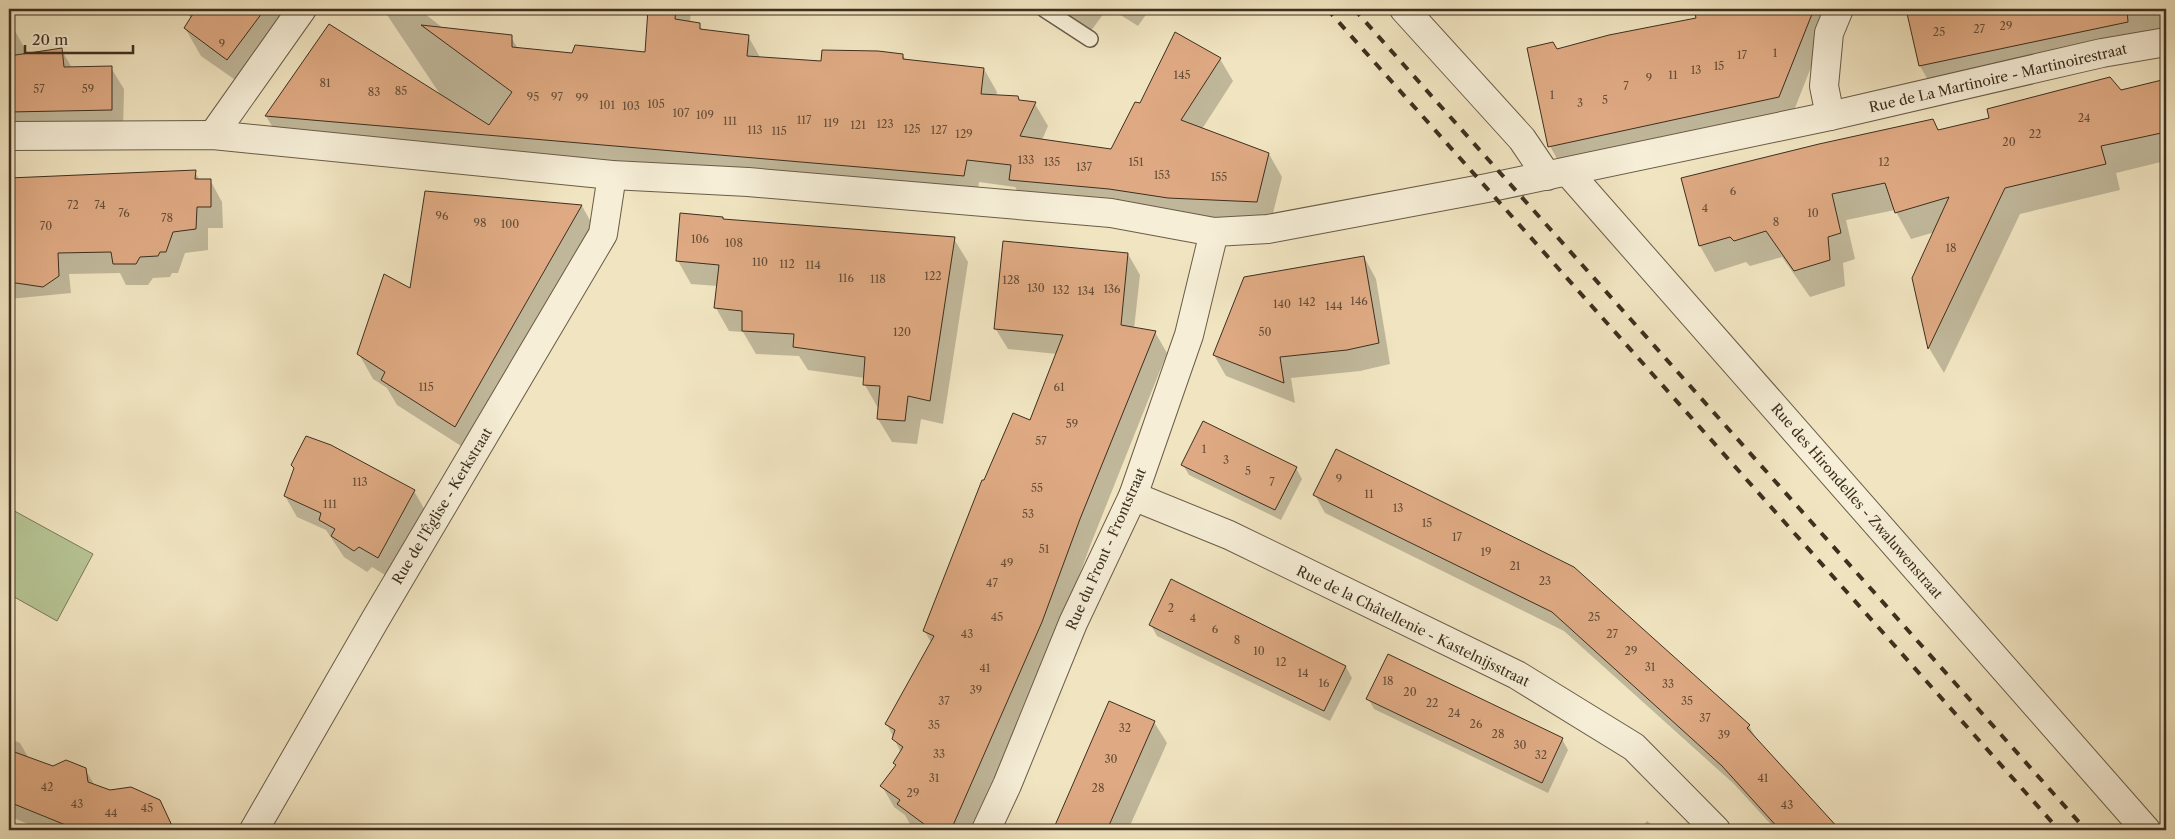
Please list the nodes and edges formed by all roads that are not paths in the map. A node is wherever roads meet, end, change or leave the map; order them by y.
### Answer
1 (302, 9) edge
2 (1044, 9) edge
3 (1404, 9) edge
4 (1839, 9) edge
5 (1090, 39) dead end
6 (2166, 42) edge
7 (1830, 116) junction
8 (213, 135) junction
9 (9, 136) edge
10 (1557, 174) junction
11 (612, 175) junction
12 (1214, 232) junction
13 (1133, 496) junction
14 (254, 830) edge
15 (986, 830) edge
16 (1716, 830) edge
17 (2146, 830) edge

1 - 8 street
2 - 5 lane
3 - 10 street, Rue des Hirondelles - Zwaluwenstraat
4 - 7 street
6 - 7 street, Rue de La Martinoire - Martinoirestraat
7 - 10 street, Rue de La Martinoire - Martinoirestraat
8 - 9 street, Rue de La Martinoire - Martinoirestraat
8 - 11 street, Rue de La Martinoire - Martinoirestraat
10 - 12 street, Rue de La Martinoire - Martinoirestraat
10 - 17 street, Rue des Hirondelles - Zwaluwenstraat
11 - 12 street, Rue de La Martinoire - Martinoirestraat
11 - 14 street, Rue de l'Église - Kerkstraat
12 - 13 street, Rue du Front - Frontstraat
13 - 15 street, Rue du Front - Frontstraat
13 - 16 street, Rue de la Châtellenie - Kastelnijsstraat

